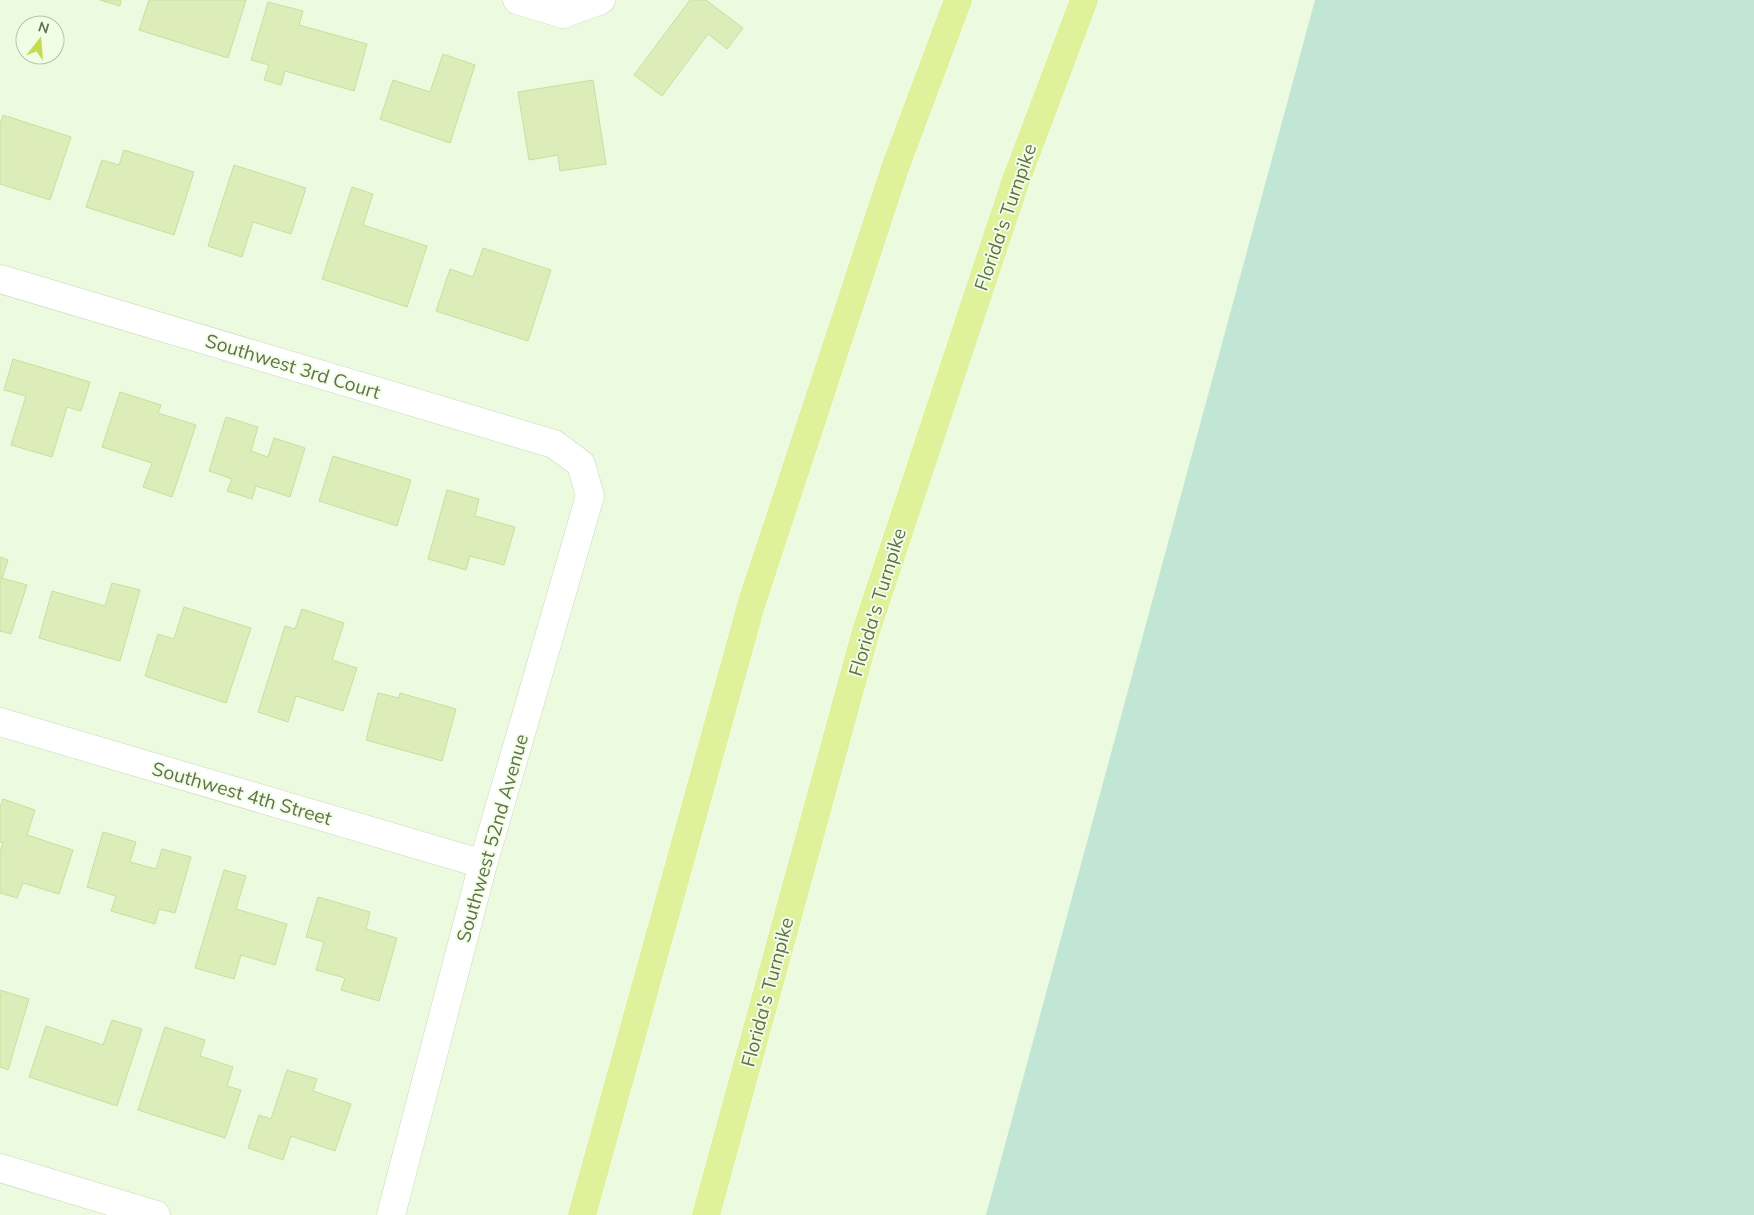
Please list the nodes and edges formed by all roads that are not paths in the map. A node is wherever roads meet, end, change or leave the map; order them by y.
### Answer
1 (517, 0) edge
2 (958, 0) edge
3 (1084, 0) edge
4 (601, 1) edge
5 (0, 279) edge
6 (581, 464) joint
7 (0, 722) edge
8 (483, 864) junction
9 (0, 1168) edge
10 (156, 1215) edge
11 (391, 1215) edge
12 (582, 1215) edge
13 (706, 1215) edge

1 - 4 street
2 - 12 highway
3 - 13 highway, Florida's Turnpike
5 - 6 street, Southwest 3rd Court
6 - 8 street, Southwest 52nd Avenue
7 - 8 street, Southwest 4th Street
8 - 11 street, Southwest 52nd Avenue
9 - 10 street

